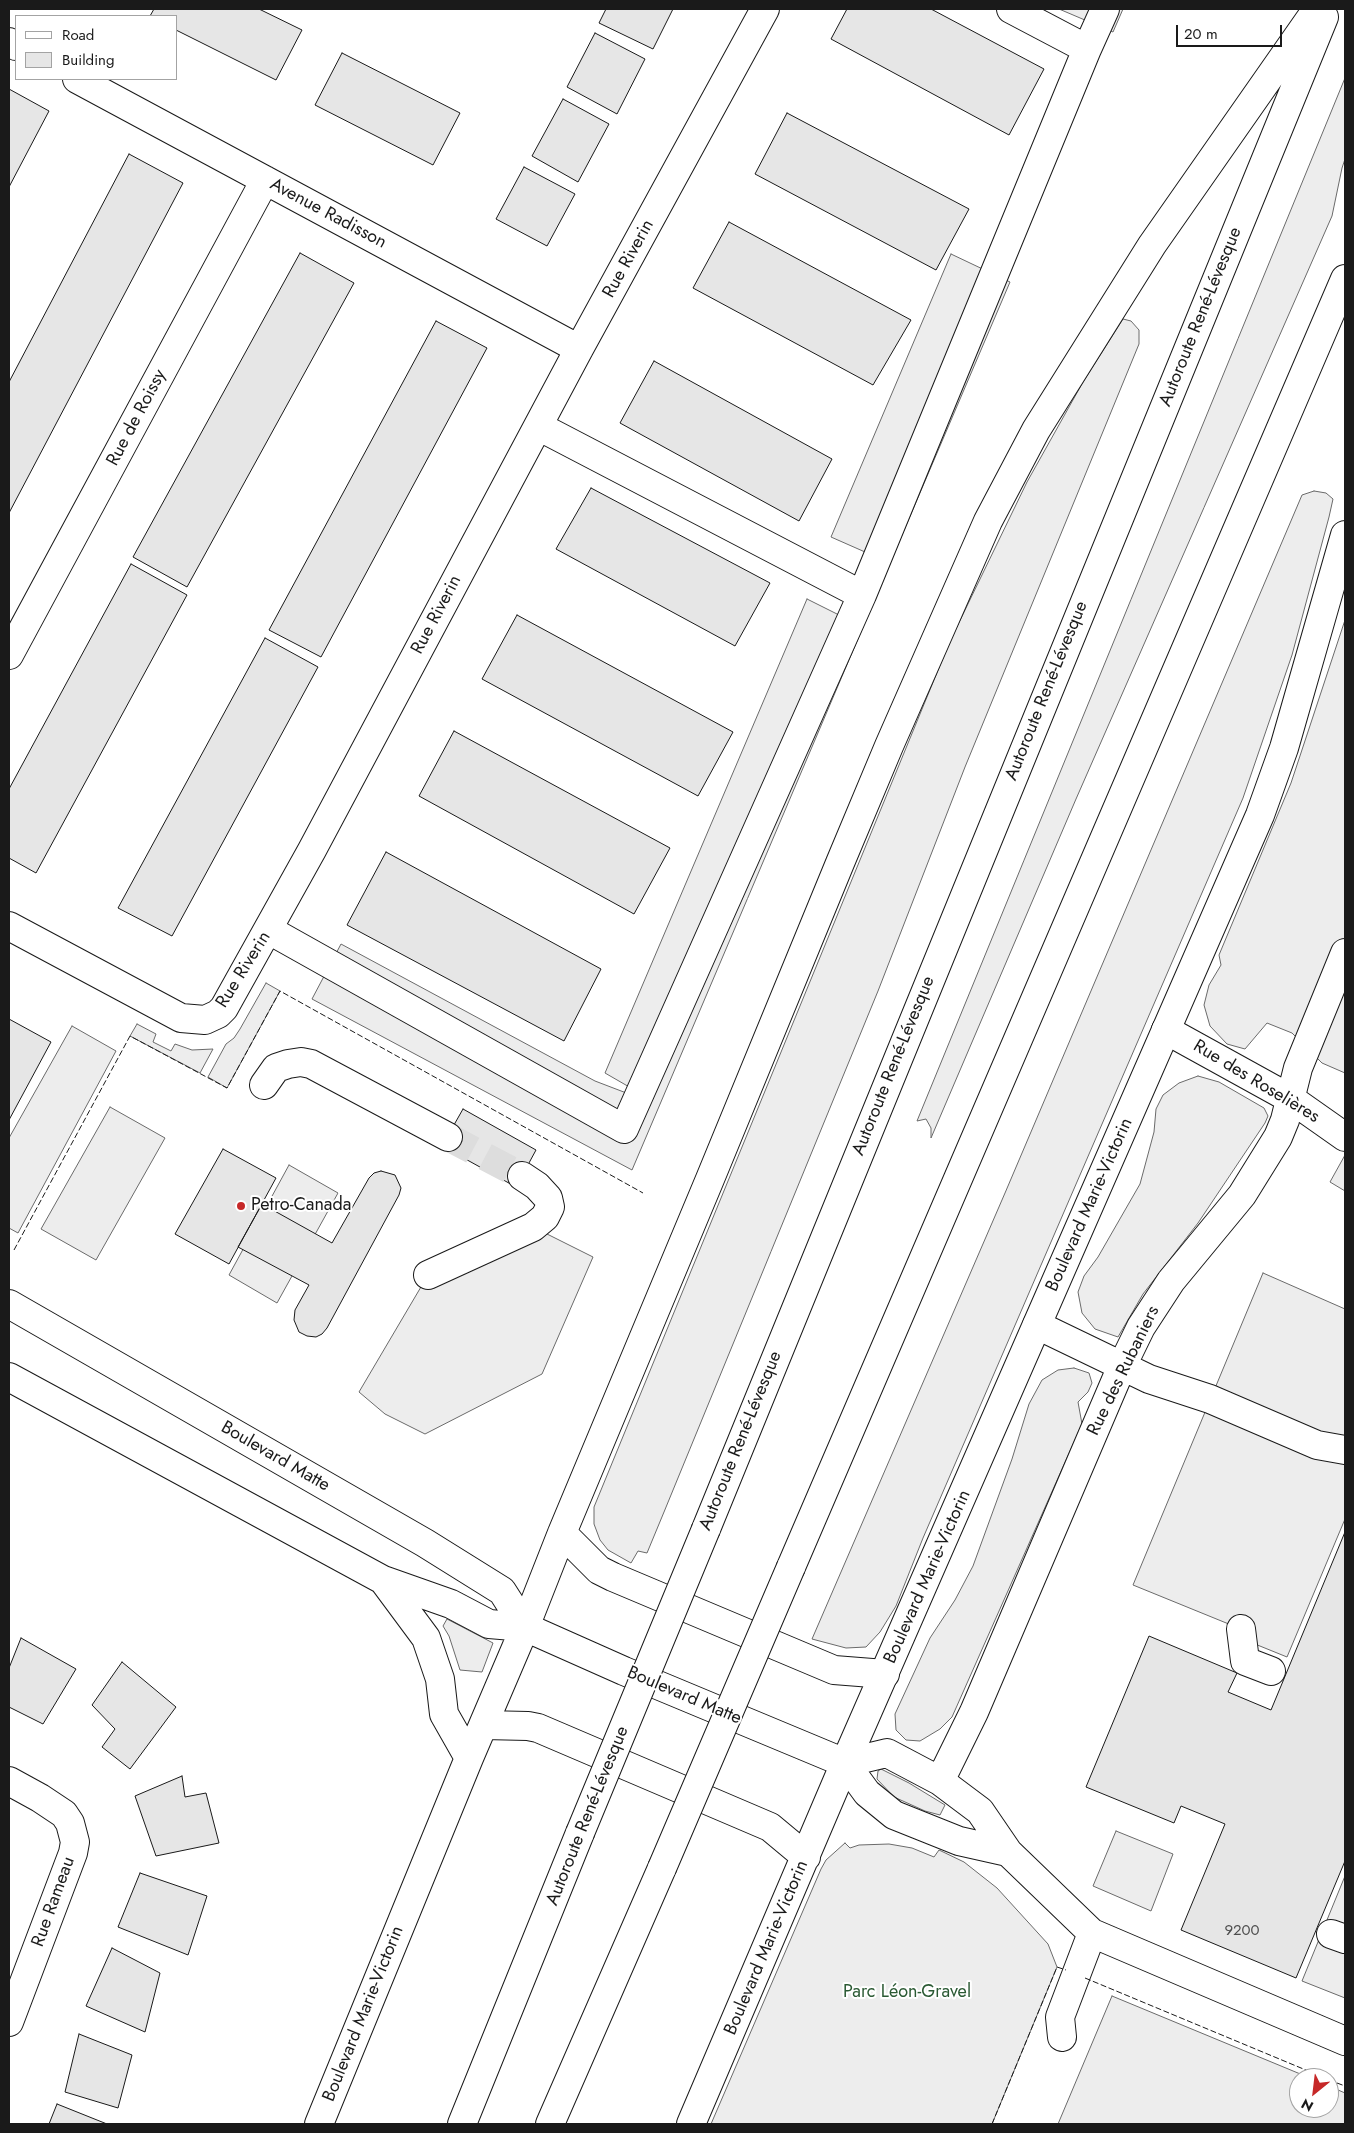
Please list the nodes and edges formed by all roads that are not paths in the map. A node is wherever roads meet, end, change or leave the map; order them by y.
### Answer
1 (765, 9) edge
2 (1011, 9) edge
3 (1105, 9) edge
4 (1316, 9) edge
5 (1328, 9) edge
6 (1087, 50) junction
7 (79, 80) edge
8 (265, 180) junction
9 (1345, 279) edge
10 (579, 349) junction
11 (538, 426) junction
12 (1345, 535) edge
13 (862, 595) junction
14 (9, 655) edge
15 (9, 926) edge
16 (268, 930) junction
17 (1345, 953) edge
18 (1166, 1030) junction
19 (264, 1085) dead end
20 (1291, 1099) junction
21 (448, 1137) tunnel mouth
22 (1345, 1137) edge
23 (522, 1176) tunnel mouth
24 (428, 1275) dead end
25 (9, 1304) edge
26 (1037, 1325) junction
27 (1122, 1366) junction
28 (9, 1377) edge
29 (1345, 1450) edge
30 (562, 1533) junction
31 (383, 1580) junction
32 (525, 1627) junction
33 (1241, 1629) dead end
34 (1271, 1671) dead end
35 (885, 1674) junction
36 (484, 1725) junction
37 (469, 1758) junction
38 (845, 1763) junction
39 (940, 1780) junction
40 (9, 1781) edge
41 (1008, 1852) junction
42 (806, 1857) junction
43 (1092, 1933) junction
44 (9, 2022) edge
45 (1062, 2037) dead end
46 (1345, 2041) edge
47 (319, 2124) edge
48 (462, 2124) edge
49 (550, 2124) edge
50 (691, 2124) edge

1 - 10 main road, Rue Riverin
2 - 6 main road
3 - 6 main road
4 - 30 main road, Boulevard Marie-Victorin
5 - 48 main road, Autoroute René-Lévesque, bridge
6 - 13 main road
7 - 8 main road, Avenue Radisson
8 - 10 main road, Avenue Radisson
8 - 14 main road, Rue de Roissy
9 - 49 main road, bridge
10 - 11 main road, Rue Riverin
11 - 13 main road
11 - 16 main road, Rue Riverin
12 - 18 main road, Boulevard Marie-Victorin
13 - 16 main road
15 - 16 main road, Rue Riverin
17 - 20 main road, Rue des Rubaniers
18 - 20 main road, Rue des Roselières
18 - 26 main road, Boulevard Marie-Victorin
19 - 21 main road
20 - 22 main road, Rue des Roselières
20 - 27 main road, Rue des Rubaniers
23 - 24 main road
25 - 32 main road, Boulevard Matte
26 - 27 main road
26 - 35 main road, Boulevard Marie-Victorin
27 - 29 main road
27 - 39 main road, Rue des Rubaniers
28 - 31 main road, Boulevard Matte
30 - 32 main road, Boulevard Marie-Victorin
30 - 35 main road
31 - 32 main road, Boulevard Matte
31 - 37 main road
32 - 36 main road, Boulevard Marie-Victorin
32 - 38 main road, Boulevard Matte
33 - 34 main road
35 - 38 main road, Boulevard Marie-Victorin
36 - 37 main road, Boulevard Marie-Victorin
36 - 42 main road
37 - 47 main road, Boulevard Marie-Victorin
38 - 39 main road
38 - 41 main road
38 - 42 main road, Boulevard Marie-Victorin
39 - 41 main road
40 - 44 main road, Rue Rameau
41 - 43 main road
42 - 50 main road, Boulevard Marie-Victorin
43 - 45 main road
43 - 46 main road

